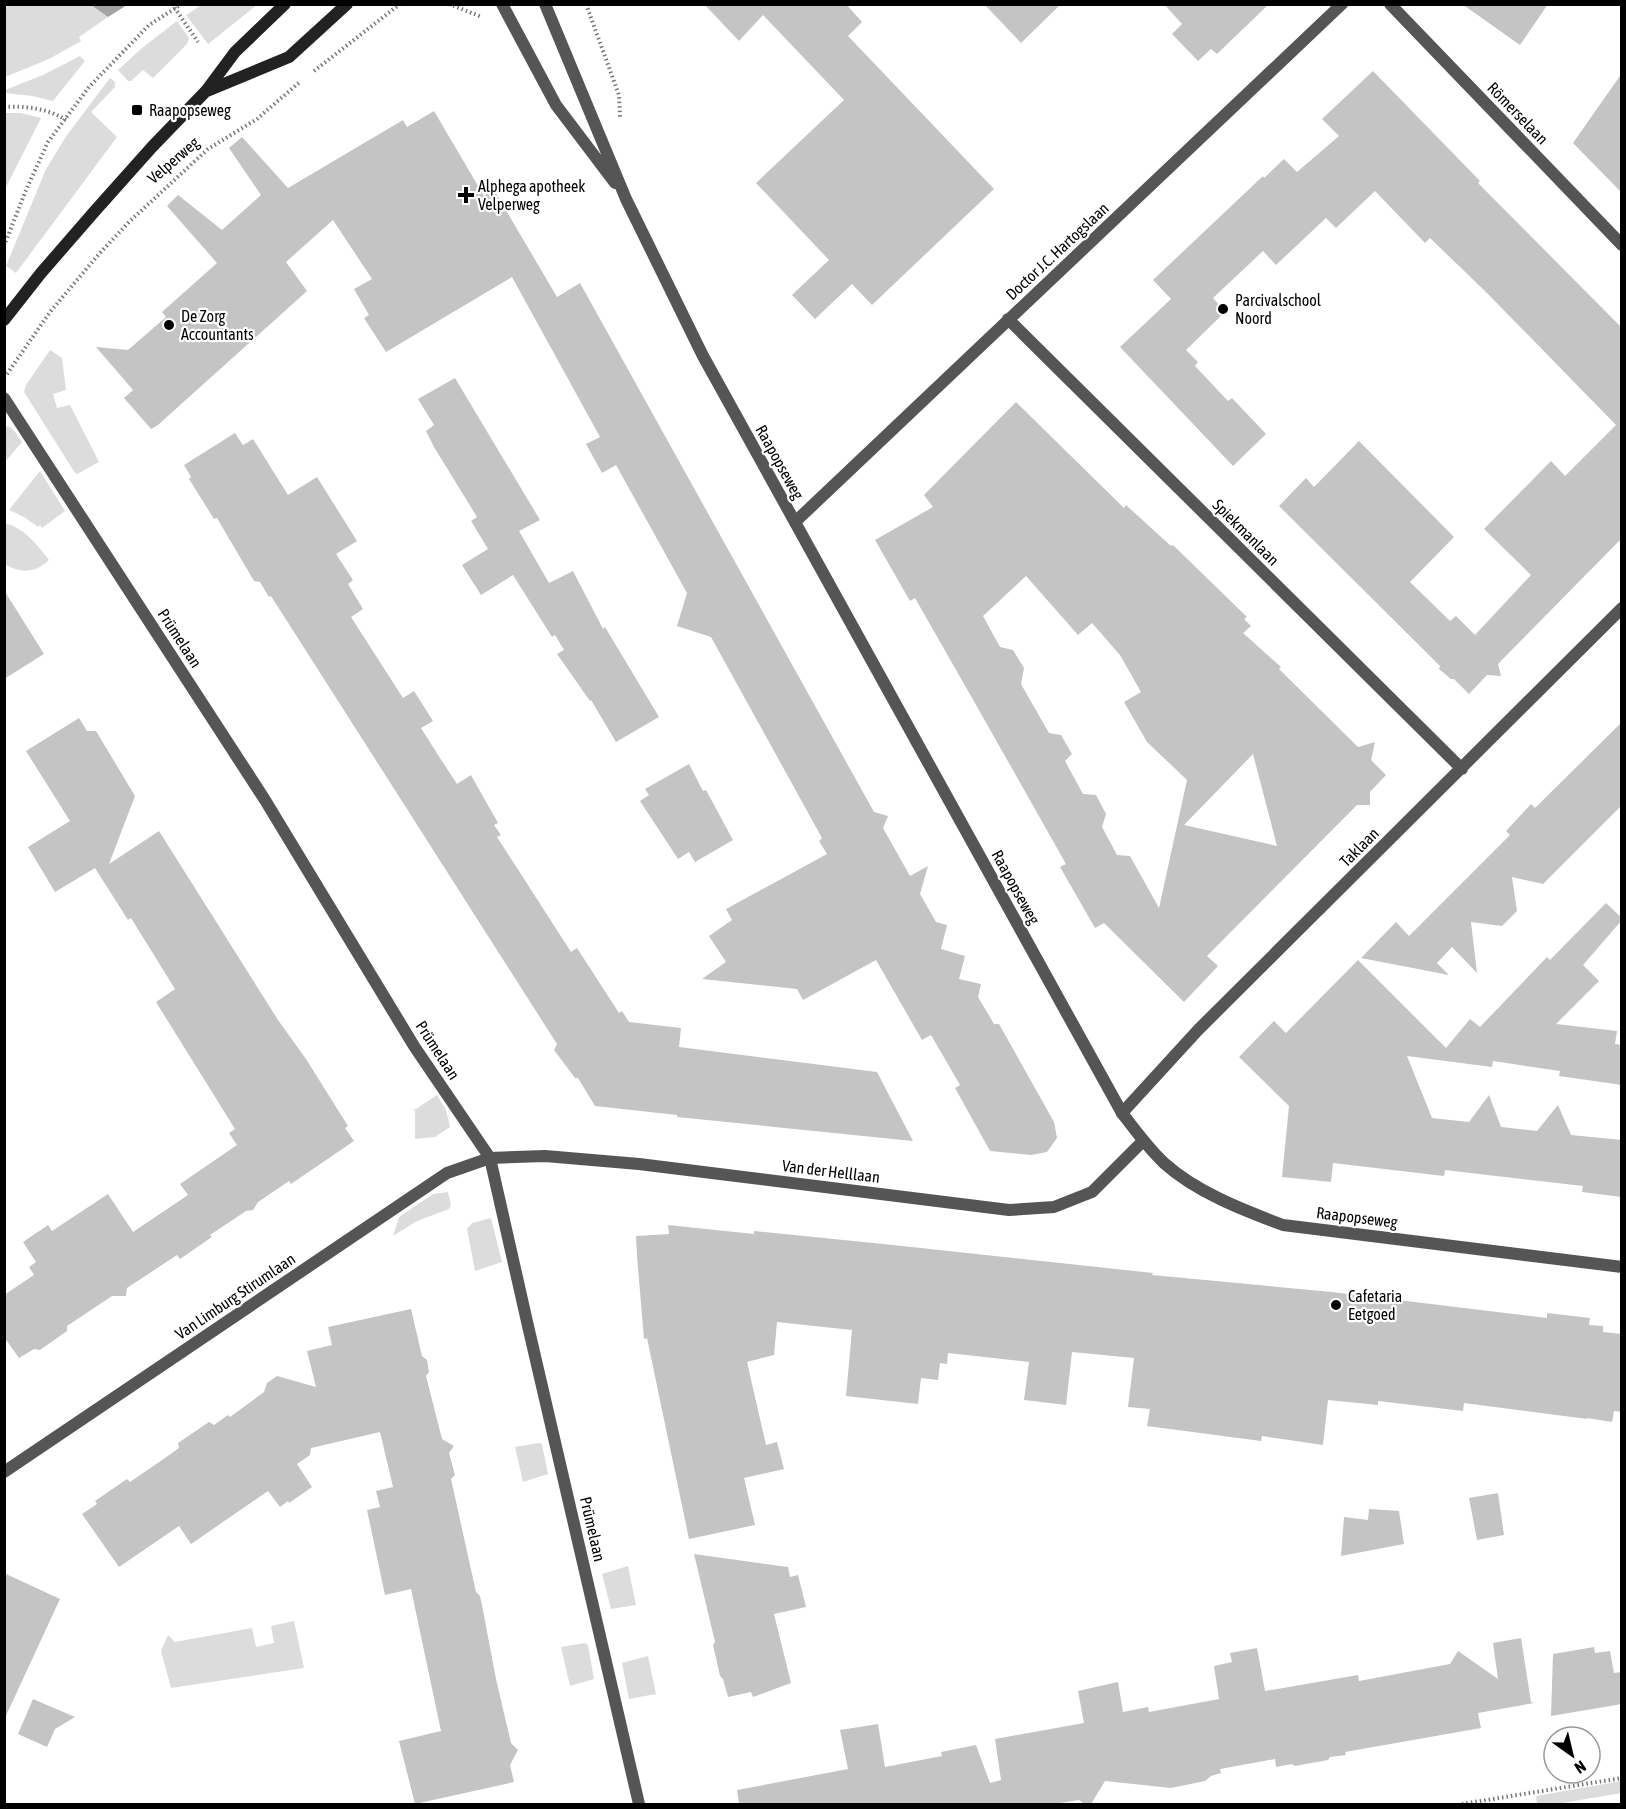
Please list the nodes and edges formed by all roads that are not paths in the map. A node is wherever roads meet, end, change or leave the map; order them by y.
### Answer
1 (285, 4) edge
2 (347, 4) edge
3 (502, 4) edge
4 (545, 4) edge
5 (1342, 4) edge
6 (1390, 4) edge
7 (206, 91) junction
8 (626, 199) junction
9 (1622, 245) edge
10 (1008, 319) junction
11 (4, 320) edge
12 (4, 398) edge
13 (795, 522) junction
14 (1622, 608) edge
15 (1461, 769) junction
16 (1122, 1113) junction
17 (1143, 1141) junction
18 (490, 1158) junction
19 (1622, 1266) edge
20 (4, 1472) edge
21 (639, 1804) edge

1 - 7 main road, Velperweg
2 - 7 main road, Velperweg
3 - 8 street, Raapopseweg
4 - 8 street, Raapopseweg
5 - 10 street, Doctor J.C. Hartogslaan
6 - 9 street, Römerselaan
7 - 11 main road, Velperweg
8 - 13 street, Raapopseweg
10 - 13 street, Doctor J.C. Hartogslaan
10 - 15 street, Spiekmanlaan
12 - 18 street, Prümelaan
13 - 16 street, Raapopseweg
14 - 15 street, Taklaan
15 - 16 street, Taklaan
16 - 17 street, Raapopseweg
17 - 18 street, Van der Helllaan
17 - 19 street, Raapopseweg
18 - 20 street, Van Limburg Stirumlaan
18 - 21 street, Prümelaan

